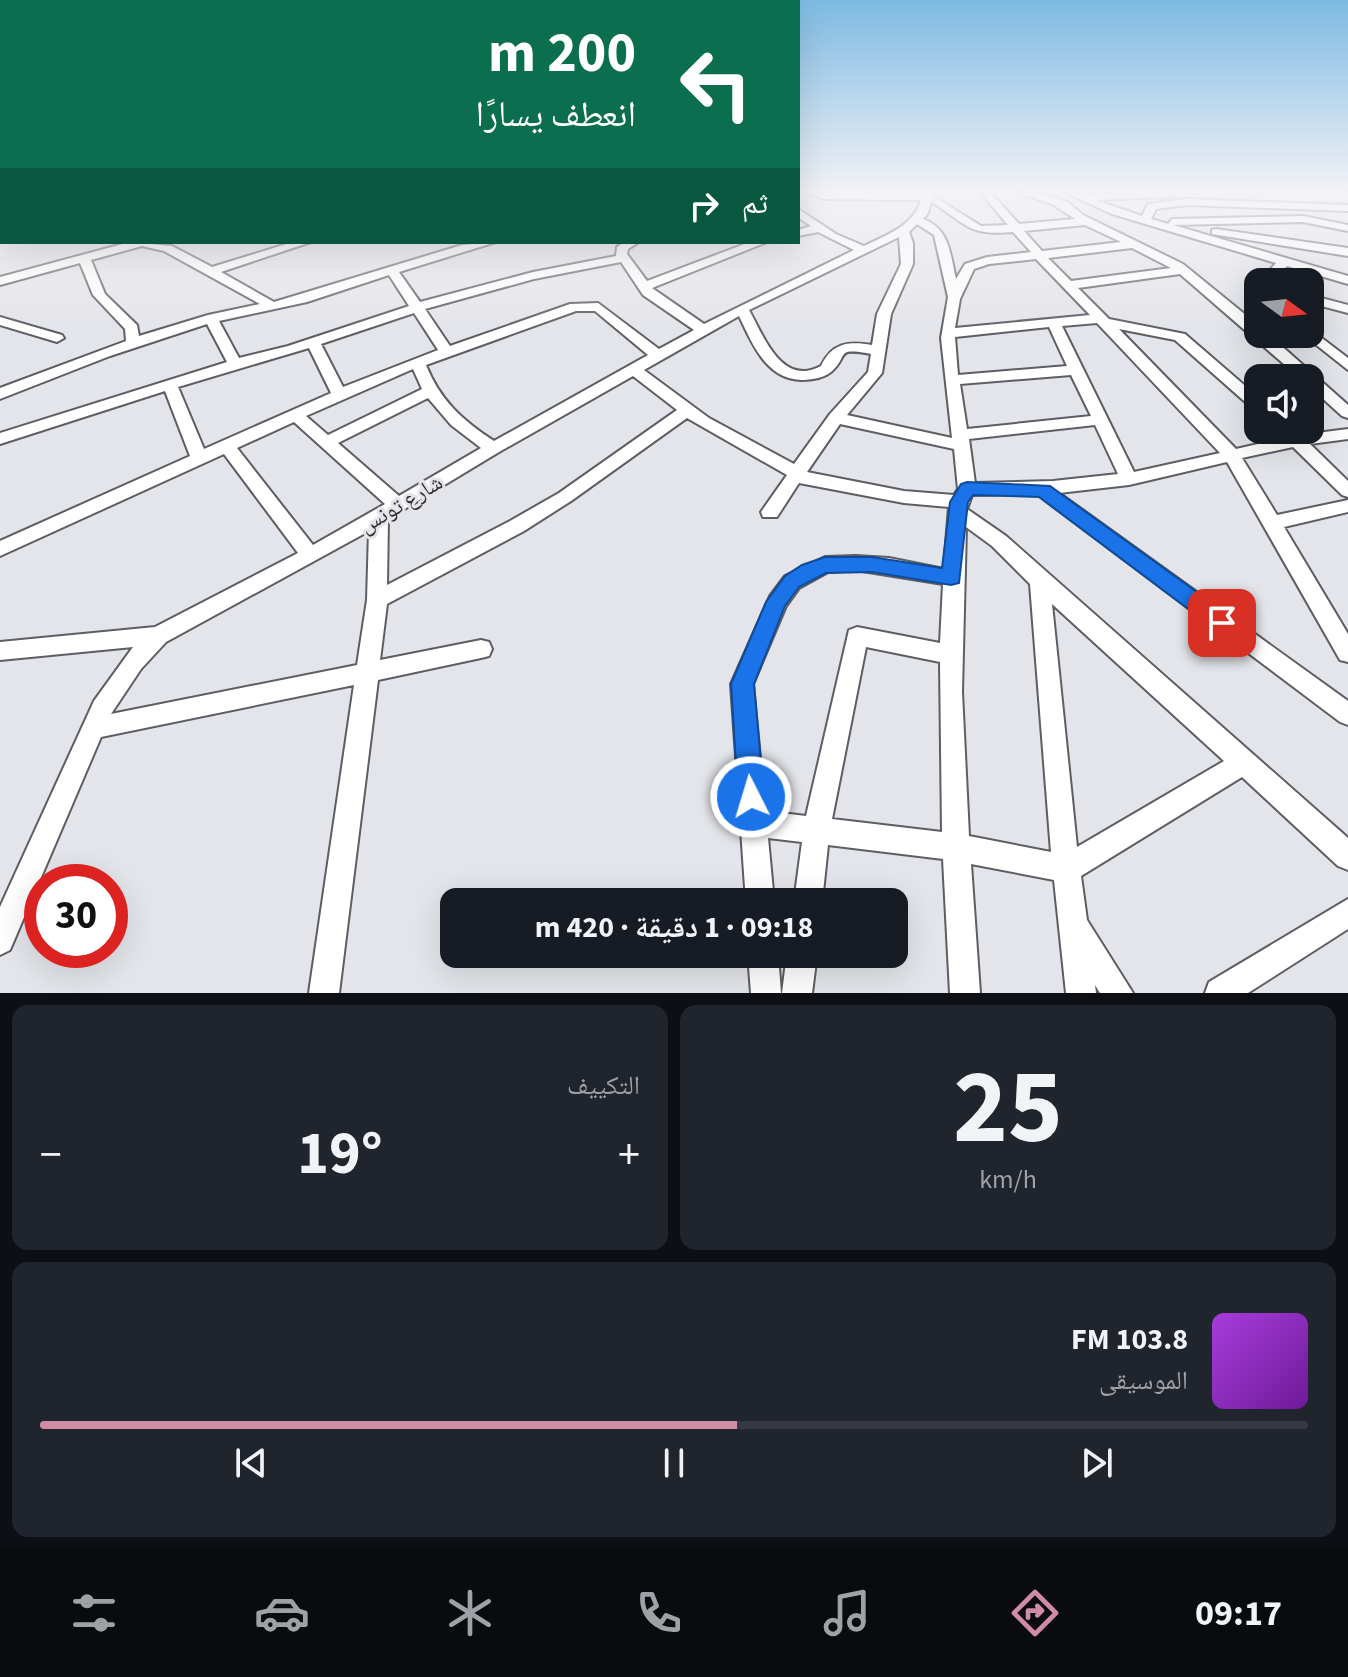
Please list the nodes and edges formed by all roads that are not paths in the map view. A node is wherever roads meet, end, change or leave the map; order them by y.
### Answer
1 (840, 238) edge
2 (888, 238) edge
3 (905, 238) edge
4 (940, 238) edge
5 (1025, 238) edge
6 (1125, 238) edge
7 (1212, 238) edge
8 (1261, 238) edge
9 (134, 244) edge
10 (149, 244) edge
11 (299, 244) edge
12 (480, 244) edge
13 (629, 244) edge
14 (756, 244) edge
15 (1137, 244) junction
16 (864, 250) junction
17 (1348, 252) edge
18 (1040, 256) junction
19 (624, 258) junction
20 (85, 259) junction
21 (1285, 261) junction
22 (1278, 268) edge
23 (391, 269) junction
24 (1184, 270) junction
25 (209, 272) junction
26 (1348, 280) edge
27 (0, 281) edge
28 (1069, 285) junction
29 (643, 287) junction
30 (954, 297) junction
31 (1324, 303) edge
32 (269, 304) junction
33 (418, 307) junction
34 (742, 309) junction
35 (1348, 309) edge
36 (211, 319) junction
37 (1104, 320) junction
38 (1244, 320) edge
39 (0, 321) edge
40 (1054, 323) junction
41 (703, 330) junction
42 (949, 333) junction
43 (57, 338) dead end
44 (313, 343) junction
45 (133, 344) junction
46 (1324, 345) edge
47 (1276, 348) edge
48 (880, 351) junction
49 (448, 354) junction
50 (657, 355) junction
51 (418, 362) junction
52 (235, 364) junction
53 (1294, 364) edge
54 (1348, 366) edge
55 (633, 369) junction
56 (1075, 370) junction
57 (953, 380) junction
58 (170, 385) junction
59 (431, 391) junction
60 (1324, 391) edge
61 (1244, 393) edge
62 (0, 394) edge
63 (339, 394) junction
64 (687, 410) junction
65 (1348, 413) edge
66 (296, 415) junction
67 (836, 418) junction
68 (1099, 420) junction
69 (1324, 434) edge
70 (1348, 434) edge
71 (0, 439) edge
72 (962, 440) junction
73 (326, 442) junction
74 (1265, 444) edge
75 (1301, 444) edge
76 (227, 446) junction
77 (493, 448) junction
78 (1232, 455) junction
79 (199, 458) junction
80 (798, 475) junction
81 (1129, 479) junction
82 (1044, 491) junction
83 (1348, 491) edge
84 (961, 501) junction
85 (1348, 506) edge
86 (388, 512) junction
87 (770, 512) dead end
88 (1270, 523) junction
89 (0, 549) edge
90 (311, 556) junction
91 (951, 578) junction
92 (1040, 581) junction
93 (377, 600) junction
94 (158, 636) junction
95 (481, 649) dead end
96 (0, 652) edge
97 (1348, 653) edge
98 (952, 655) junction
99 (367, 672) junction
100 (1348, 714) edge
101 (94, 728) junction
102 (1244, 762) junction
103 (753, 823) junction
104 (817, 828) junction
105 (955, 847) junction
106 (1348, 856) edge
107 (1066, 869) junction
108 (759, 888) edge
109 (810, 888) edge
110 (1348, 913) edge
111 (1073, 924) junction
112 (0, 940) edge
113 (764, 968) edge
114 (800, 968) edge
115 (324, 993) edge
116 (766, 993) edge
117 (797, 993) edge
118 (965, 993) edge
119 (1081, 993) edge
120 (1118, 993) edge
121 (1220, 993) edge

1 - 16 street
2 - 16 street, شارع تونس
3 - 48 street
4 - 30 street
5 - 18 street
6 - 15 street
7 - 21 street
8 - 17 street
9 - 20 street
10 - 25 street
11 - 25 street
12 - 23 street
13 - 19 street
14 - 29 street
15 - 18 street
15 - 24 street
16 - 34 street, شارع تونس
18 - 28 street
18 - 30 street
19 - 29 street
19 - 33 street
20 - 27 street
20 - 45 street
21 - 22 street
21 - 26 street
23 - 32 street
23 - 33 street
24 - 28 street
24 - 38 street
25 - 32 street
28 - 37 street
29 - 41 street
30 - 42 street
31 - 35 street
32 - 36 street
33 - 44 street
33 - 49 street
34 - 41 street, شارع تونس
34 - 48 street
36 - 45 street
36 - 52 street
37 - 40 street
37 - 61 street
37 - 78 street
39 - 43 street
40 - 42 street
40 - 56 street
41 - 50 street, شارع تونس
42 - 57 street
44 - 52 street
44 - 63 street
45 - 62 street
46 - 54 street
47 - 53 street
48 - 67 street
49 - 50 street
49 - 51 street
50 - 55 street, شارع تونس
51 - 59 street
51 - 63 street
52 - 58 street
55 - 64 street
55 - 77 street, شارع تونس
56 - 57 street
56 - 68 street
57 - 72 street
58 - 71 street
58 - 79 street
59 - 73 street
59 - 77 street
60 - 65 street
63 - 66 street
64 - 80 street
64 - 93 street
66 - 73 street
66 - 76 street
67 - 72 street
67 - 80 street
68 - 72 street
68 - 81 street
69 - 70 street
72 - 84 street
73 - 86 street
74 - 78 street
75 - 83 street
76 - 79 street
76 - 90 street
77 - 86 street, شارع تونس
78 - 81 street
78 - 88 street
79 - 89 street
80 - 84 street
80 - 87 street
81 - 82 street
82 - 84 street
82 - 100 street
84 - 91 street
84 - 92 street
85 - 88 street
86 - 90 street, شارع تونس
86 - 93 street
88 - 97 street
90 - 94 street, شارع تونس
91 - 98 street
91 - 103 street
92 - 102 street
92 - 107 street
93 - 99 street
94 - 96 street
94 - 101 street, شارع تونس
95 - 99 street
98 - 104 street
98 - 105 street
99 - 101 street
99 - 115 street
101 - 112 street, شارع تونس
102 - 106 street
102 - 107 street
103 - 104 street
103 - 108 street
104 - 105 street
104 - 109 street
105 - 107 street
105 - 118 street
107 - 111 street
110 - 121 street
111 - 119 street
111 - 120 street
113 - 116 street
114 - 117 street

